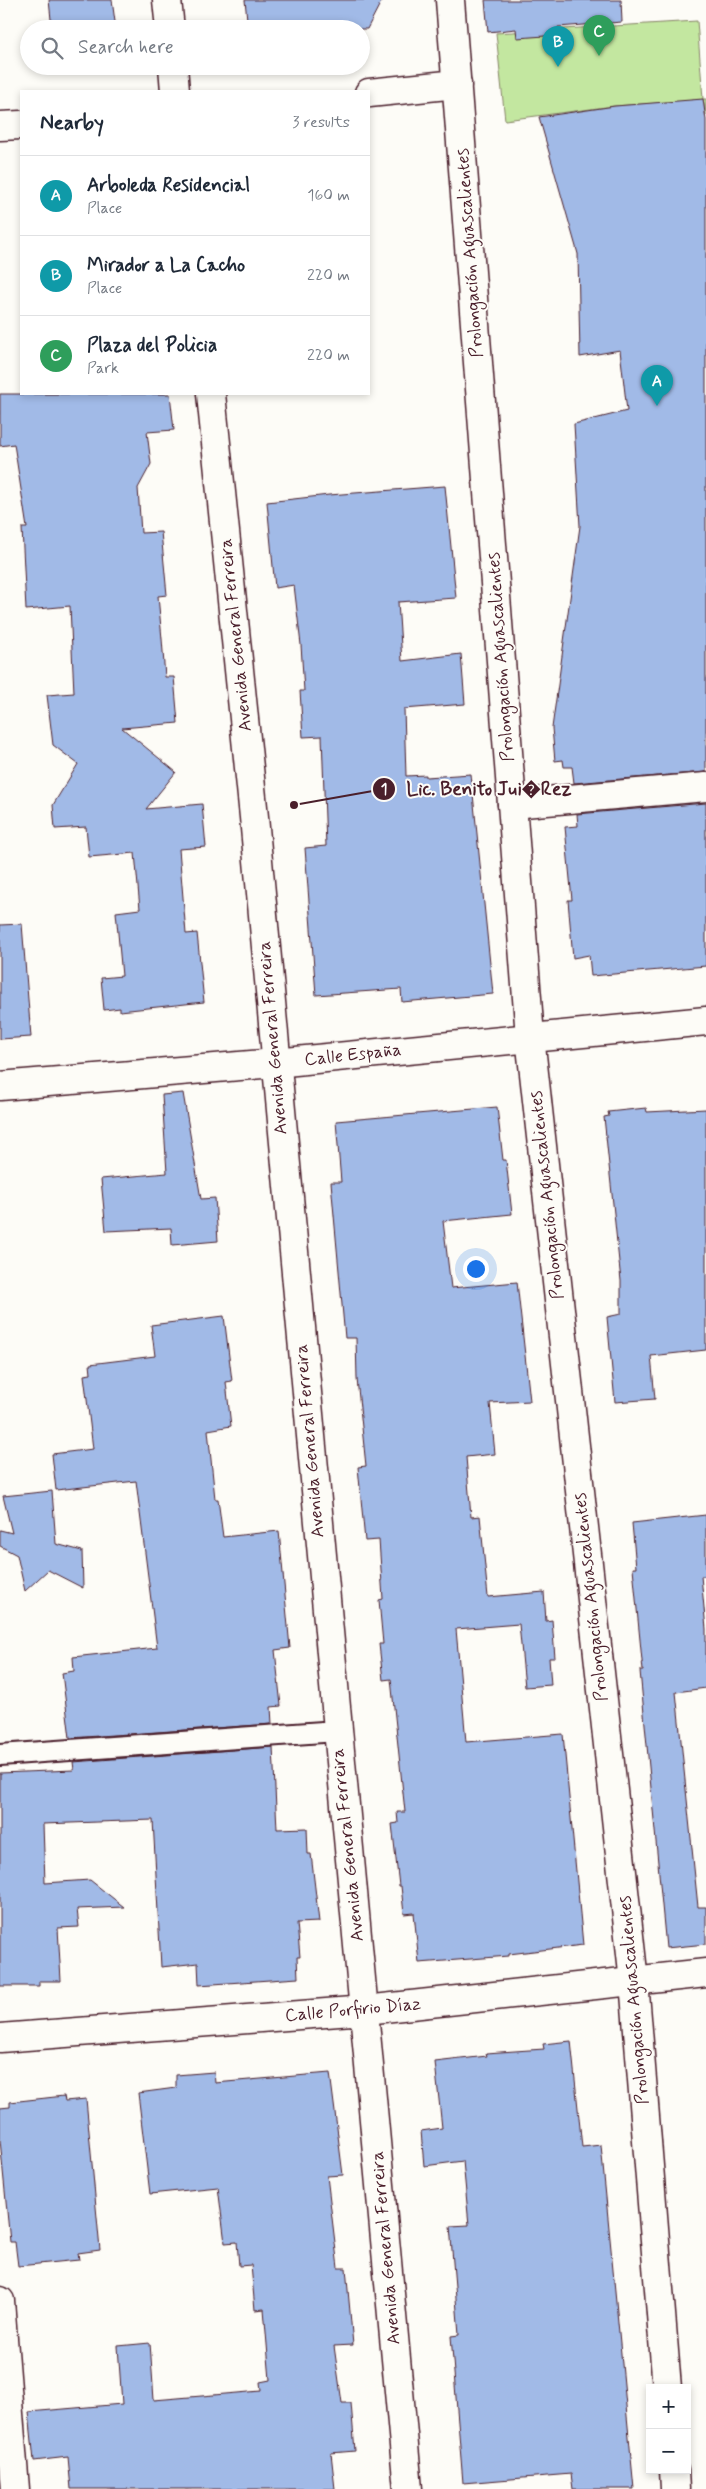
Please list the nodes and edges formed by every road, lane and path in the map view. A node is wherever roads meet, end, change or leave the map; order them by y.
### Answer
1 (167, 0) edge
2 (450, 0) edge
3 (169, 20) edge
4 (174, 75) edge
5 (457, 84) junction
6 (175, 90) edge
7 (370, 93) edge
8 (20, 125) edge
9 (0, 126) edge
10 (212, 395) edge
11 (706, 787) edge
12 (512, 804) junction
13 (706, 1021) edge
14 (530, 1037) junction
15 (275, 1063) junction
16 (0, 1086) edge
17 (337, 1731) junction
18 (0, 1754) edge
19 (706, 1973) edge
20 (634, 1981) junction
21 (365, 2010) junction
22 (0, 2038) edge
23 (0, 2301) edge
24 (667, 2384) edge
25 (674, 2474) edge
26 (15, 2489) edge
27 (408, 2489) edge
28 (675, 2489) edge

1 - 3 street
2 - 5 street, Prolongación Aguascalientes
4 - 6 street
5 - 7 street
5 - 12 street, Prolongación Aguascalientes
8 - 9 street
10 - 15 street, Avenida General Ferreira
11 - 12 street
12 - 14 street, Prolongación Aguascalientes
13 - 14 street, Calle España
14 - 15 street, Calle España
14 - 20 street, Prolongación Aguascalientes
15 - 16 street, Calle España
15 - 17 street, Avenida General Ferreira
17 - 18 lane
17 - 21 street, Avenida General Ferreira
19 - 20 street, Calle Porfirio Díaz
20 - 21 street, Calle Porfirio Díaz
20 - 24 street, Prolongación Aguascalientes
21 - 22 street, Calle Porfirio Díaz
21 - 27 street, Avenida General Ferreira
23 - 26 street
25 - 28 street

